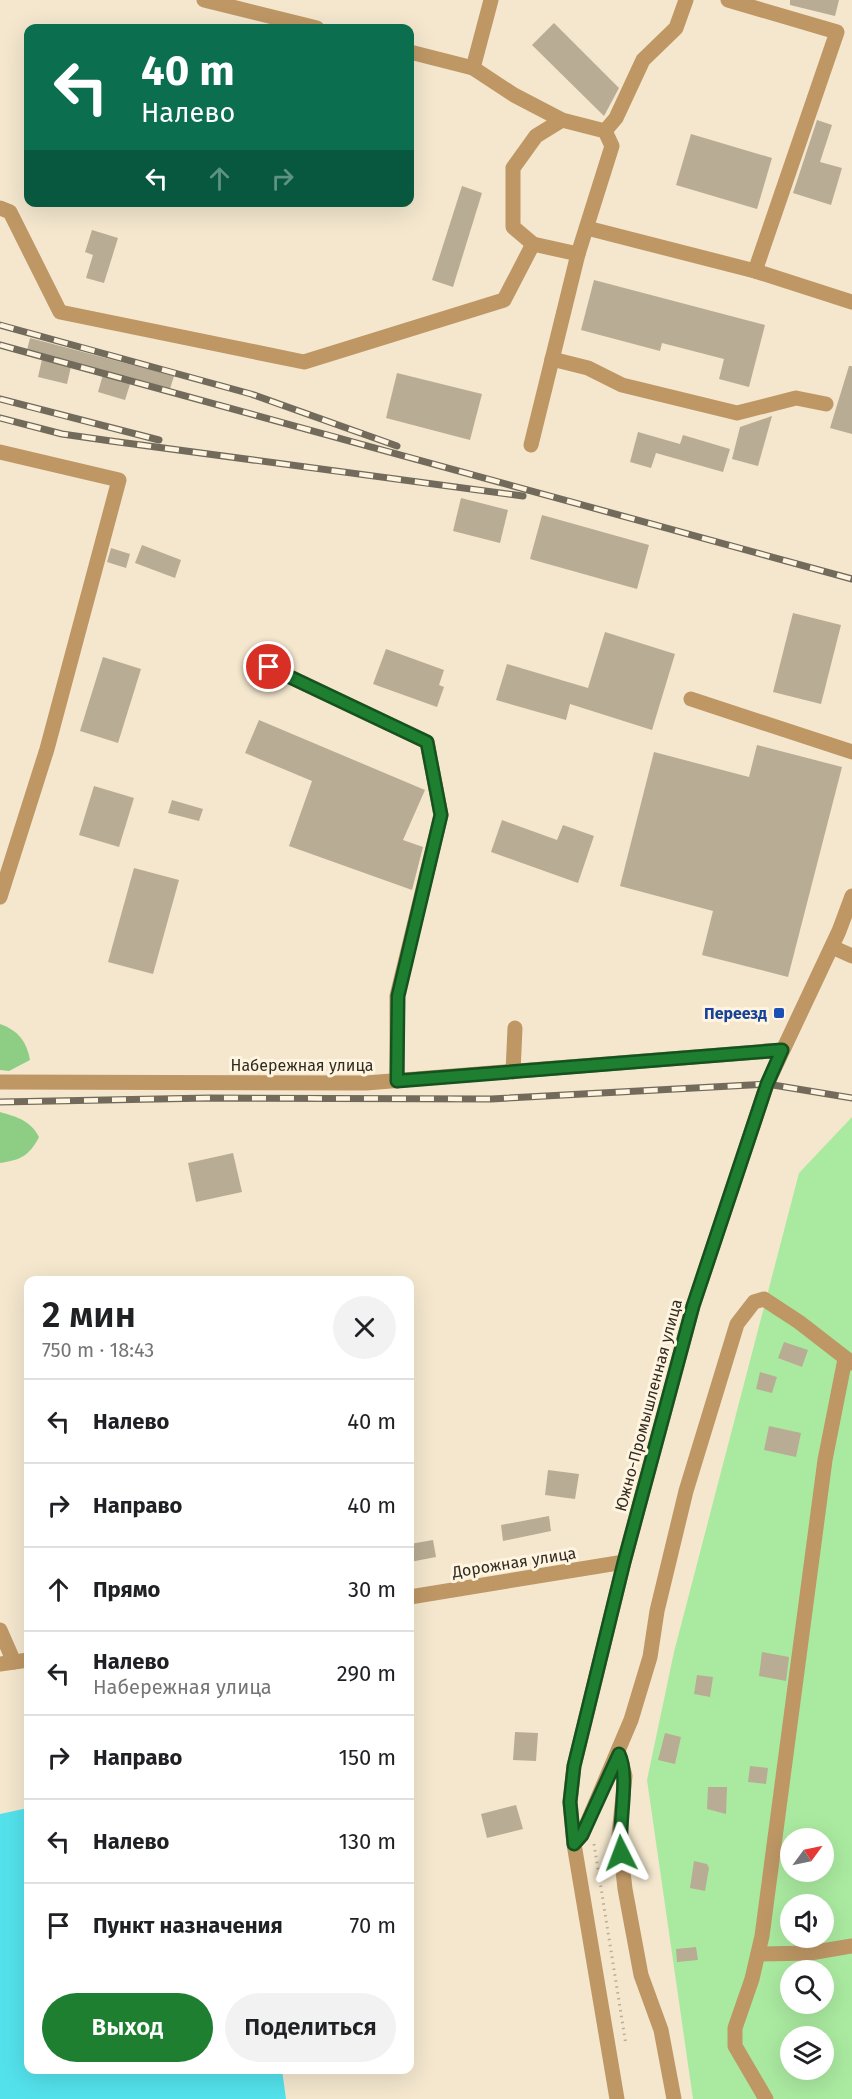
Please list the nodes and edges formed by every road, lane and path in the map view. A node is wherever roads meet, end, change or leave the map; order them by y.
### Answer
1 (204, 0) edge
2 (491, 0) edge
3 (686, 0) edge
4 (728, 0) edge
5 (301, 24) edge
6 (414, 53) edge
7 (473, 68) junction
8 (562, 120) junction
9 (605, 131) junction
10 (0, 208) edge
11 (586, 228) junction
12 (532, 244) junction
13 (578, 254) junction
14 (755, 271) junction
15 (852, 302) edge
16 (552, 359) junction
17 (826, 404) dead end
18 (531, 445) dead end
19 (0, 452) edge
20 (269, 667) dead end
21 (691, 699) dead end
22 (852, 752) edge
23 (0, 897) edge
24 (852, 897) edge
25 (832, 947) junction
26 (852, 956) edge
27 (515, 1028) dead end
28 (782, 1050) junction
29 (513, 1072) junction
30 (397, 1081) junction
31 (0, 1082) edge
32 (849, 1361) edge
33 (624, 1562) junction
34 (414, 1596) edge
35 (0, 1630) edge
36 (14, 1662) edge
37 (619, 1754) junction
38 (590, 1816) junction
39 (574, 1844) junction
40 (852, 1946) edge
41 (758, 1954) junction
42 (627, 2052) dead end
43 (616, 2099) edge
44 (674, 2099) edge
45 (766, 2099) edge

1 - 5 street
2 - 7 street
3 - 9 street
4 - 14 street
6 - 7 street
7 - 8 street
8 - 9 street
8 - 12 street
9 - 11 street
10 - 12 street
11 - 13 street
11 - 14 street
12 - 13 street
13 - 16 street
14 - 15 street
16 - 17 street
16 - 18 street
19 - 23 street
20 - 30 street
21 - 22 street
24 - 25 street, Южно-Промышленная улица
25 - 26 street
25 - 28 street, Южно-Промышленная улица
27 - 29 street
28 - 29 street, Набережная улица
28 - 33 street, Южно-Промышленная улица
29 - 30 street, Набережная улица
30 - 31 street, Набережная улица
32 - 37 street
32 - 41 street
33 - 34 street, Дорожная улица
33 - 39 street, Южно-Промышленная улица
35 - 36 street
37 - 38 street
37 - 44 street
38 - 39 street
38 - 42 path
39 - 43 street, Южно-Промышленная улица
40 - 41 street
41 - 45 street

